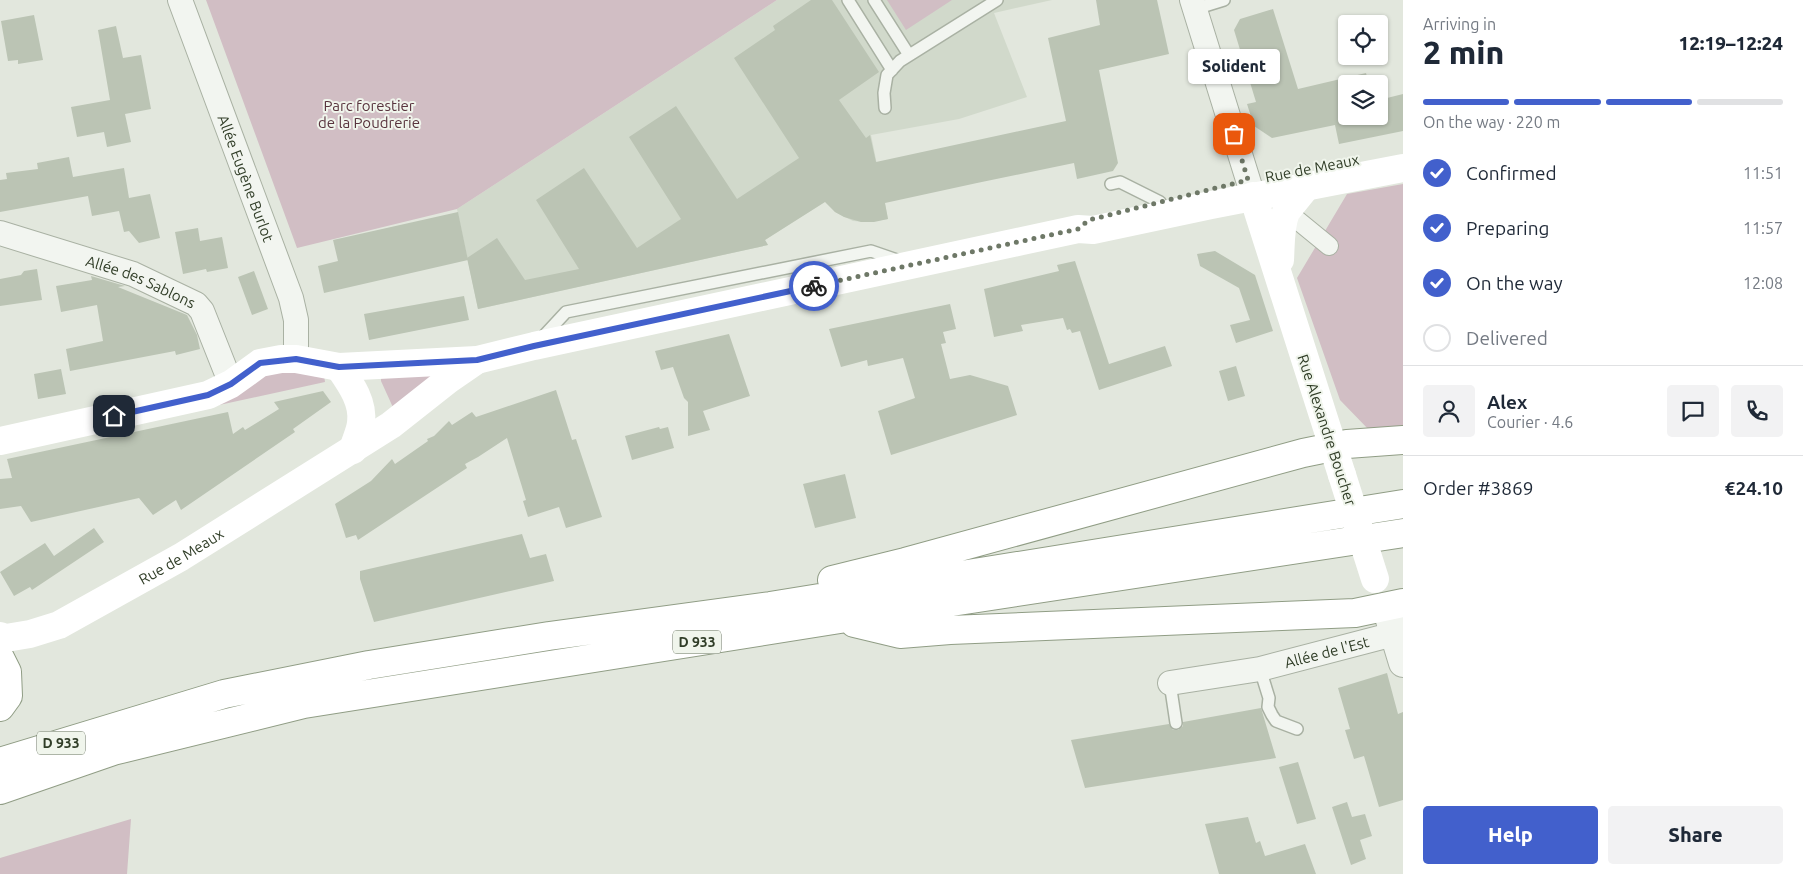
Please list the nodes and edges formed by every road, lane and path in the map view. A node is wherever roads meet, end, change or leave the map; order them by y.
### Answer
1 (180, 0) edge
2 (848, 0) edge
3 (874, 0) edge
4 (997, 0) edge
5 (1224, 0) edge
6 (1194, 4) edge
7 (909, 55) junction
8 (892, 70) junction
9 (885, 108) dead end
10 (1403, 151) edge
11 (1403, 159) edge
12 (1403, 168) edge
13 (1111, 184) dead end
14 (1308, 186) junction
15 (1242, 187) junction
16 (1160, 202) junction
17 (1296, 220) dead end
18 (1078, 229) junction
19 (0, 233) edge
20 (1329, 246) dead end
21 (1280, 280) junction
22 (296, 359) junction
23 (477, 360) junction
24 (339, 367) junction
25 (231, 384) junction
26 (1403, 440) edge
27 (0, 441) edge
28 (1333, 447) junction
29 (353, 450) junction
30 (1403, 504) edge
31 (1403, 533) edge
32 (1394, 605) edge
33 (770, 606) junction
34 (840, 620) junction
35 (1394, 634) junction
36 (0, 636) edge
37 (0, 658) edge
38 (1403, 663) edge
39 (1260, 669) junction
40 (1170, 684) joint
41 (0, 707) edge
42 (1176, 723) dead end
43 (1297, 729) dead end
44 (0, 762) edge
45 (0, 790) edge

1 - 22 street, Allée Eugène Burlot
2 - 8 lane
3 - 7 lane
4 - 7 lane
5 - 6 lane
6 - 15 street
7 - 8 lane
8 - 9 lane
10 - 15 main road, Rue de Meaux
11 - 15 main road, Rue de Meaux
12 - 14 main road, Rue de Meaux
13 - 16 lane
14 - 15 main road, Rue de Meaux
14 - 21 main road
15 - 16 main road, Rue de Meaux
15 - 18 main road, Rue de Meaux
15 - 21 main road, Rue Alexandre Boucher
16 - 18 main road, Rue de Meaux
17 - 20 street
18 - 23 main road, Rue de Meaux
19 - 25 street, Allée des Sablons
21 - 28 main road, Rue Alexandre Boucher
22 - 24 main road, Rue de Meaux
22 - 25 main road, Rue de Meaux
23 - 24 main road, Rue de Meaux
23 - 29 main road, Rue de Meaux
24 - 29 main road
25 - 27 main road, Rue de Meaux
26 - 28 main road
28 - 32 main road, Rue Alexandre Boucher, bridge
28 - 33 main road
29 - 36 main road, Rue de Meaux
30 - 33 main road, D 933
31 - 34 main road, D 933
32 - 34 main road
32 - 35 street, Rue Alexandre Boucher
33 - 44 main road, D 933
34 - 45 main road, D 933
35 - 38 street, Rue Alexandre Boucher
35 - 39 street, Allée de l'Est
37 - 41 main road
39 - 40 street, Allée de l'Est
39 - 43 lane
40 - 42 lane

